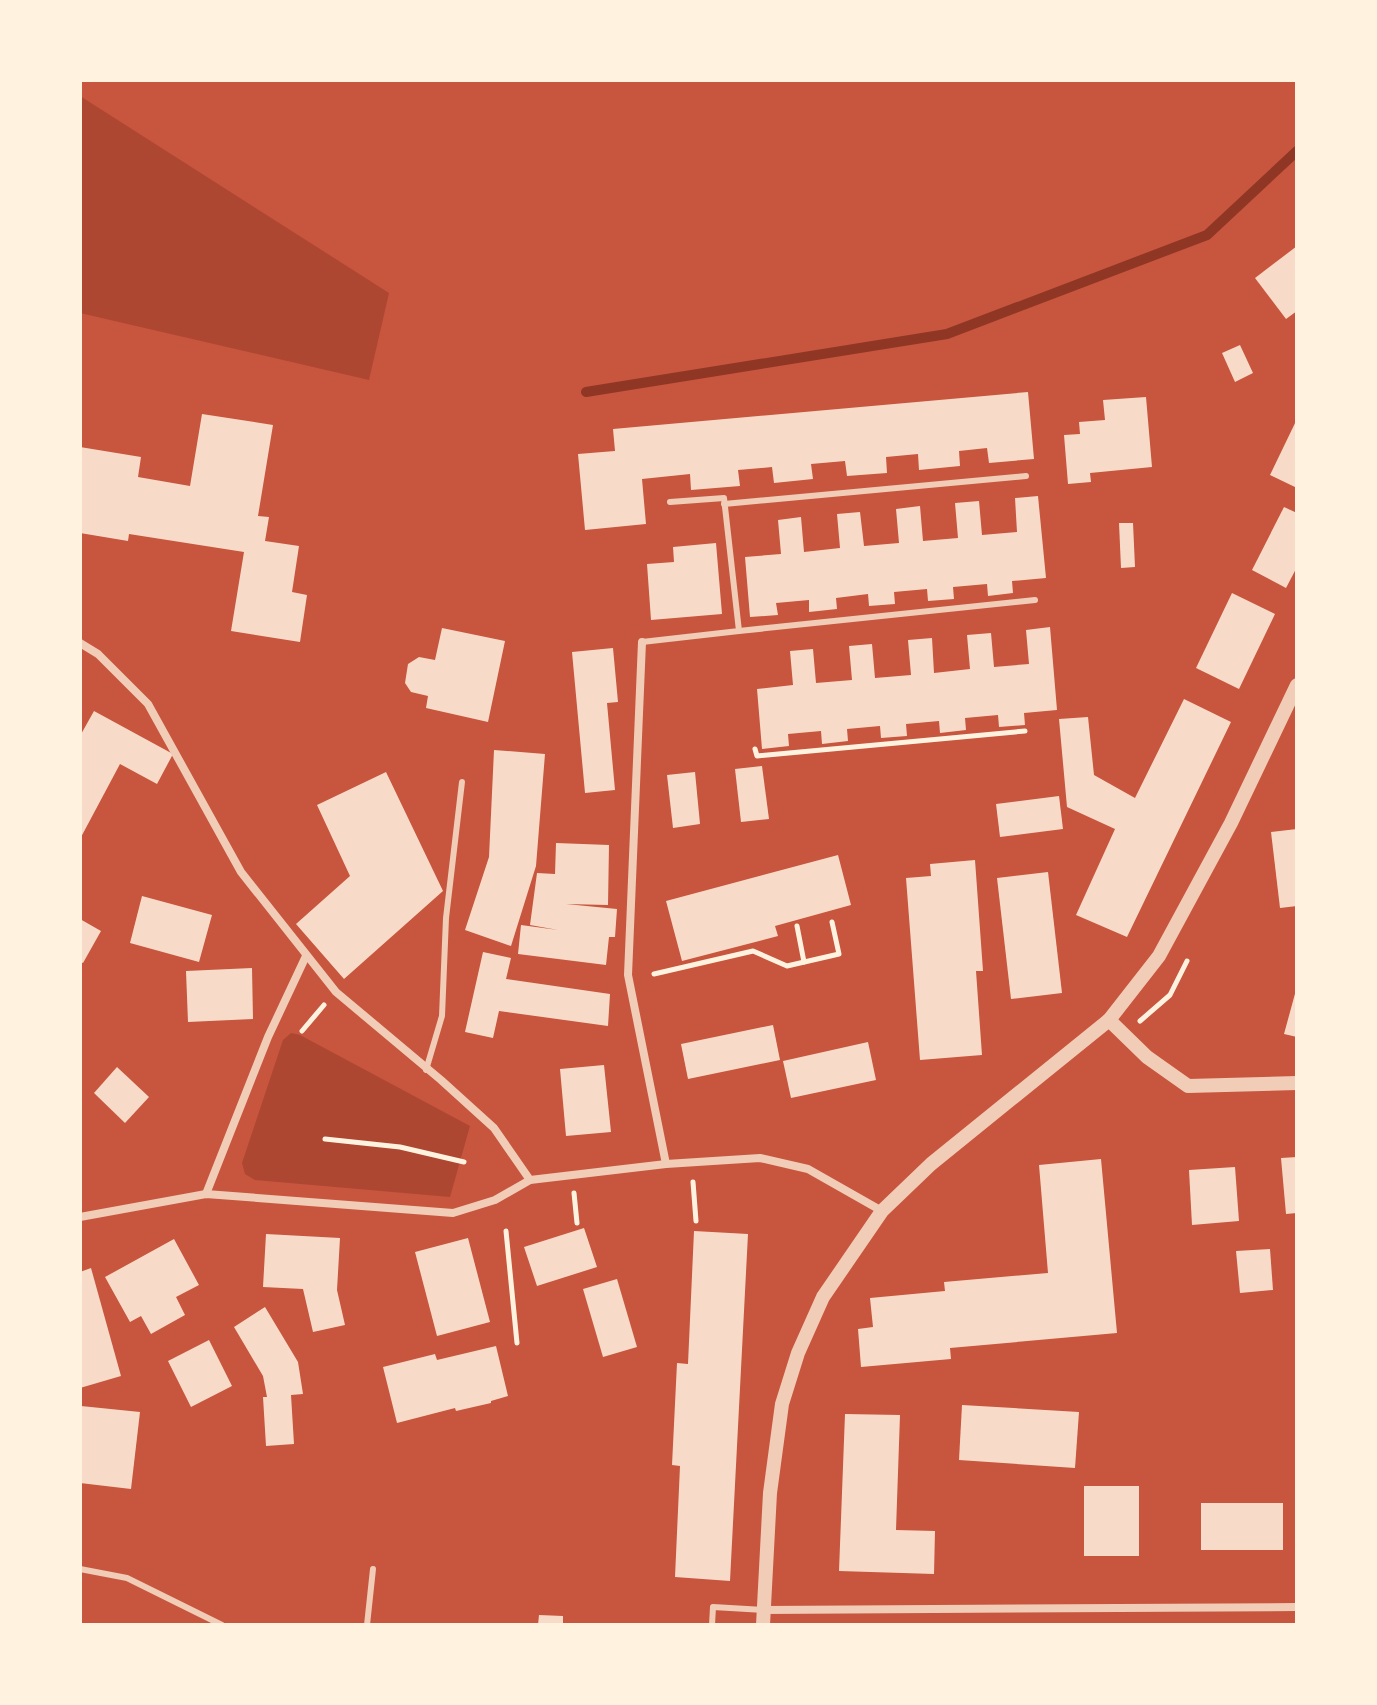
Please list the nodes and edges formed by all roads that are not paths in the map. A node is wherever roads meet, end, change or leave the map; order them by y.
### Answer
1 (1026, 476) dead end
2 (670, 502) dead end
3 (724, 504) junction
4 (1035, 600) dead end
5 (739, 631) junction
6 (642, 642) joint
7 (80, 643) edge
8 (1297, 685) edge
9 (462, 782) dead end
10 (306, 956) junction
11 (1109, 1020) junction
12 (426, 1070) junction
13 (1297, 1083) edge
14 (666, 1164) junction
15 (530, 1180) junction
16 (206, 1194) junction
17 (882, 1211) junction
18 (80, 1217) edge
19 (80, 1569) edge
20 (373, 1569) dead end
21 (1297, 1607) edge
22 (764, 1617) edge
23 (222, 1625) edge
24 (367, 1625) edge
25 (712, 1625) edge

1 - 3 lane
2 - 3 lane
3 - 5 lane
4 - 5 lane
5 - 6 lane
6 - 14 street
7 - 10 street
8 - 11 street
9 - 12 lane
10 - 12 street
10 - 16 street
11 - 13 street
11 - 17 street
12 - 15 street
14 - 15 street
14 - 17 street
15 - 16 street
16 - 18 street
17 - 22 street
19 - 23 lane
20 - 24 lane
21 - 22 street
22 - 25 lane

